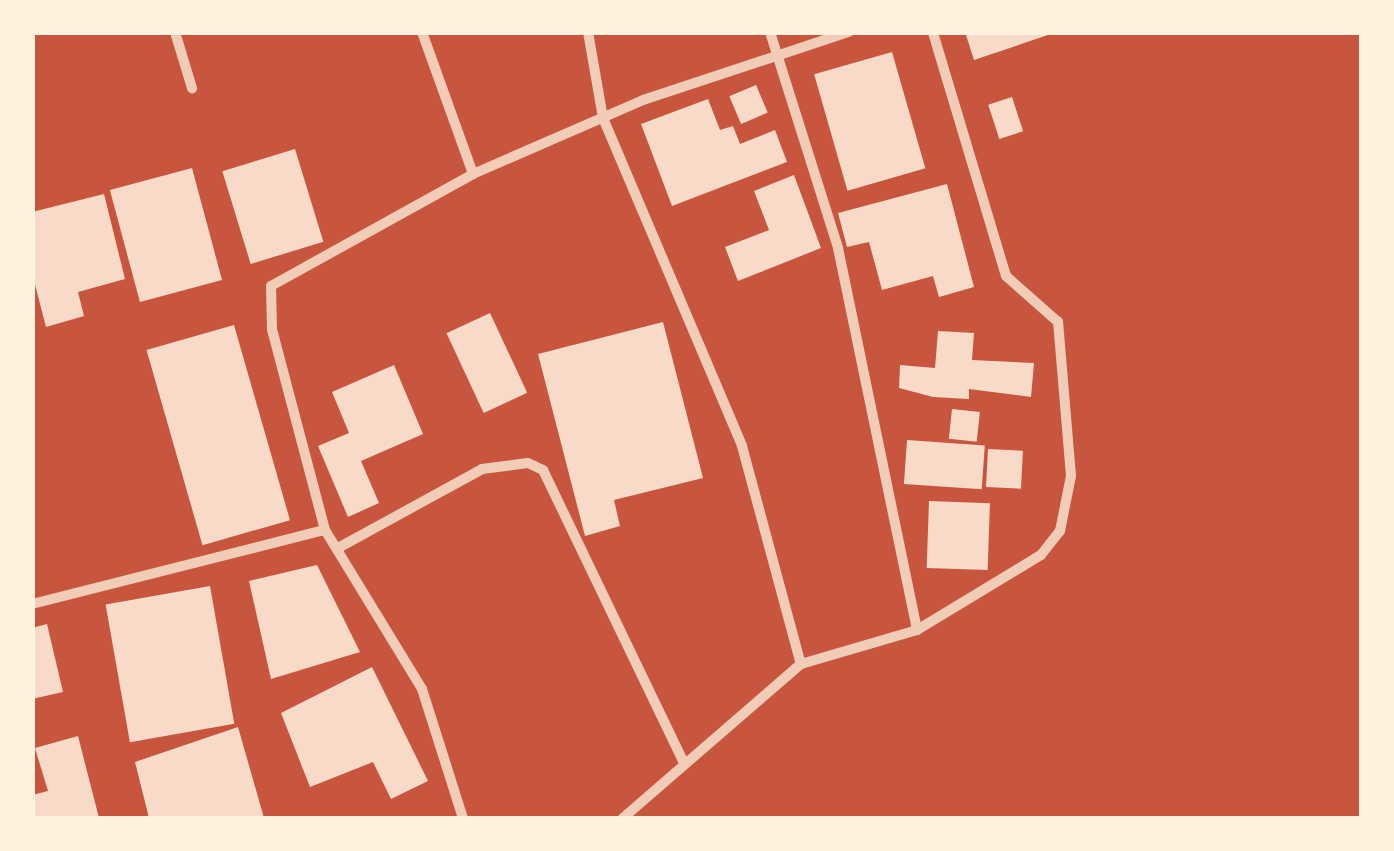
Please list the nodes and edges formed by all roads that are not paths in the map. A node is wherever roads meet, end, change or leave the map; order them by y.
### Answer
1 (175, 32) edge
2 (422, 32) edge
3 (588, 32) edge
4 (770, 32) edge
5 (849, 32) edge
6 (933, 32) edge
7 (777, 53) junction
8 (192, 88) dead end
9 (604, 118) junction
10 (473, 174) junction
11 (325, 530) junction
12 (338, 548) junction
13 (32, 604) edge
14 (917, 630) junction
15 (801, 664) junction
16 (683, 761) junction
17 (463, 818) edge
18 (623, 818) edge

1 - 8 street
2 - 10 street
3 - 9 street
4 - 7 street
5 - 7 street
6 - 14 street
7 - 9 street
7 - 14 street
9 - 10 street
9 - 15 street
10 - 11 street
11 - 12 street
11 - 13 street
12 - 16 street
12 - 17 street
14 - 15 street
15 - 16 street
16 - 18 street

